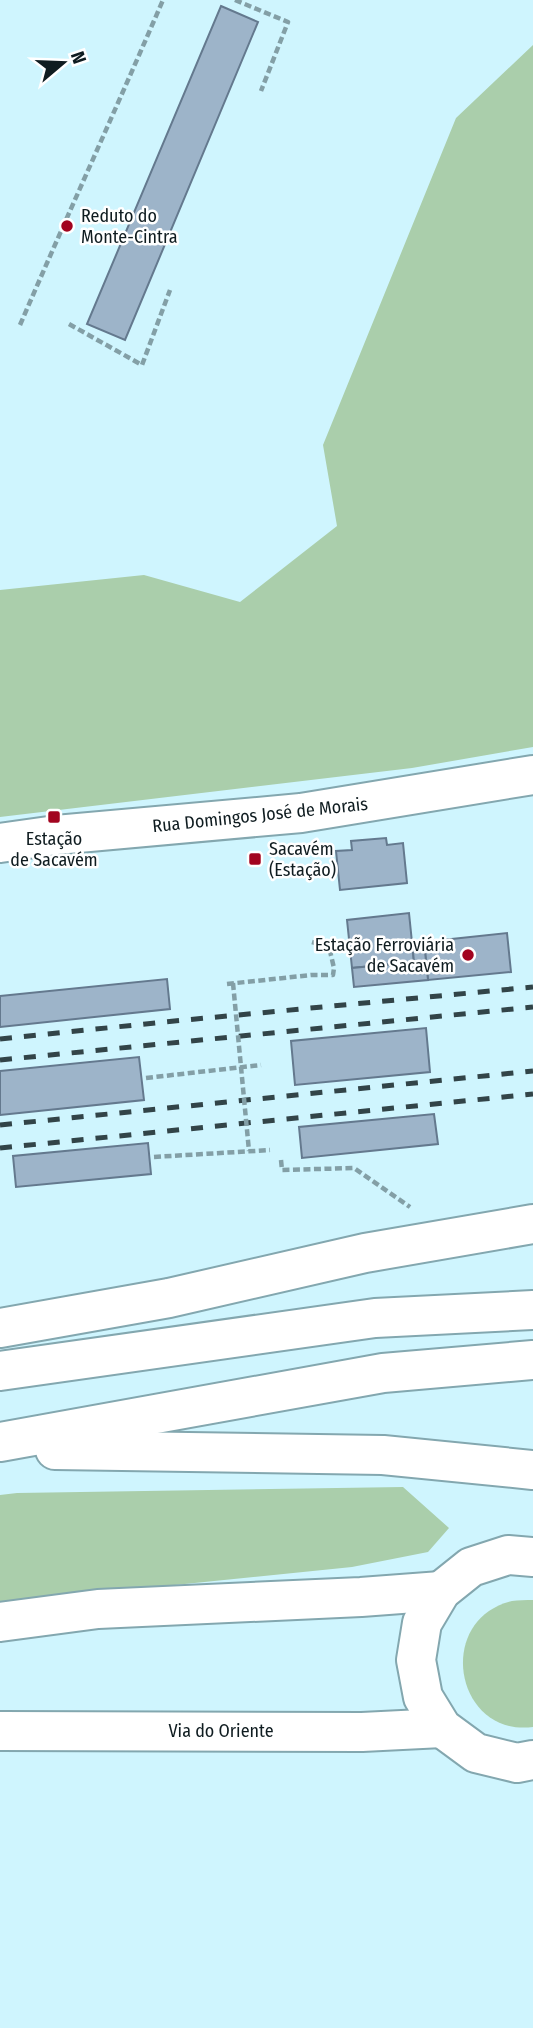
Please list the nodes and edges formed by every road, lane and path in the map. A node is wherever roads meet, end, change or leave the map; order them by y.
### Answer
1 (163, 0) edge
2 (235, 0) edge
3 (261, 90) dead end
4 (170, 290) dead end
5 (69, 324) dead end
6 (20, 325) dead end
7 (529, 779) edge
8 (0, 843) edge
9 (312, 942) dead end
10 (261, 1065) dead end
11 (242, 1067) junction
12 (146, 1078) dead end
13 (270, 1150) dead end
14 (249, 1152) junction
15 (154, 1157) dead end
16 (281, 1160) dead end
17 (415, 1210) dead end
18 (533, 1224) edge
19 (533, 1310) edge
20 (0, 1328) edge
21 (533, 1360) edge
22 (0, 1371) edge
23 (0, 1443) edge
24 (0, 1449) edge
25 (533, 1469) edge
26 (533, 1557) edge
27 (441, 1591) junction
28 (0, 1622) edge
29 (442, 1728) junction
30 (0, 1731) edge
31 (528, 1770) edge

1 - 6 path
2 - 3 path
4 - 5 path
7 - 8 main road, Rua Domingos José de Morais
9 - 11 path, bridge
10 - 11 path
11 - 12 path
11 - 14 path, bridge
13 - 14 path
14 - 15 path
16 - 17 path
18 - 20 main road
19 - 22 main road
21 - 23 main road
24 - 25 main road
26 - 27 main road
27 - 28 main road
27 - 29 main road
29 - 30 main road, Via do Oriente
29 - 31 main road

